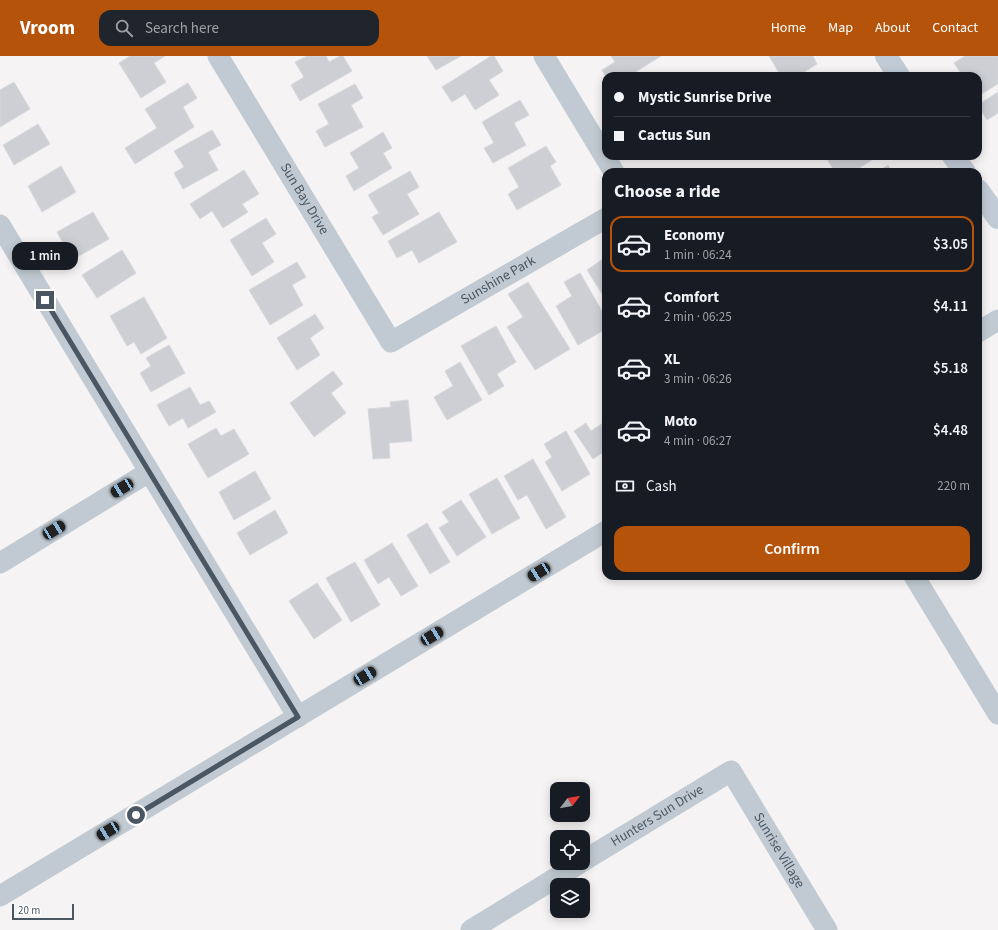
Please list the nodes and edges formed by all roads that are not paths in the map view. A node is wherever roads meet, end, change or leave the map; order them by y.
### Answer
1 (218, 56) edge
2 (544, 56) edge
3 (886, 56) edge
4 (896, 72) edge
5 (602, 152) edge
6 (982, 196) edge
7 (998, 218) edge
8 (602, 220) edge
9 (2, 232) edge
10 (998, 320) edge
11 (982, 330) edge
12 (391, 342) joint
13 (149, 472) junction
14 (602, 533) edge
15 (0, 563) edge
16 (916, 580) edge
17 (998, 714) edge
18 (298, 717) junction
19 (731, 771) joint
20 (590, 857) edge
21 (569, 870) edge
22 (0, 896) edge
23 (471, 930) edge
24 (827, 930) edge

1 - 12 street, Sun Bay Drive
2 - 5 street
3 - 4 street
6 - 7 street
8 - 12 street, Sunshine Park
9 - 13 street
10 - 11 street
13 - 15 street
13 - 18 street
14 - 18 street
16 - 17 street
18 - 22 street
19 - 20 street, Hunters Sun Drive
19 - 24 street, Sunrise Village
21 - 23 street

